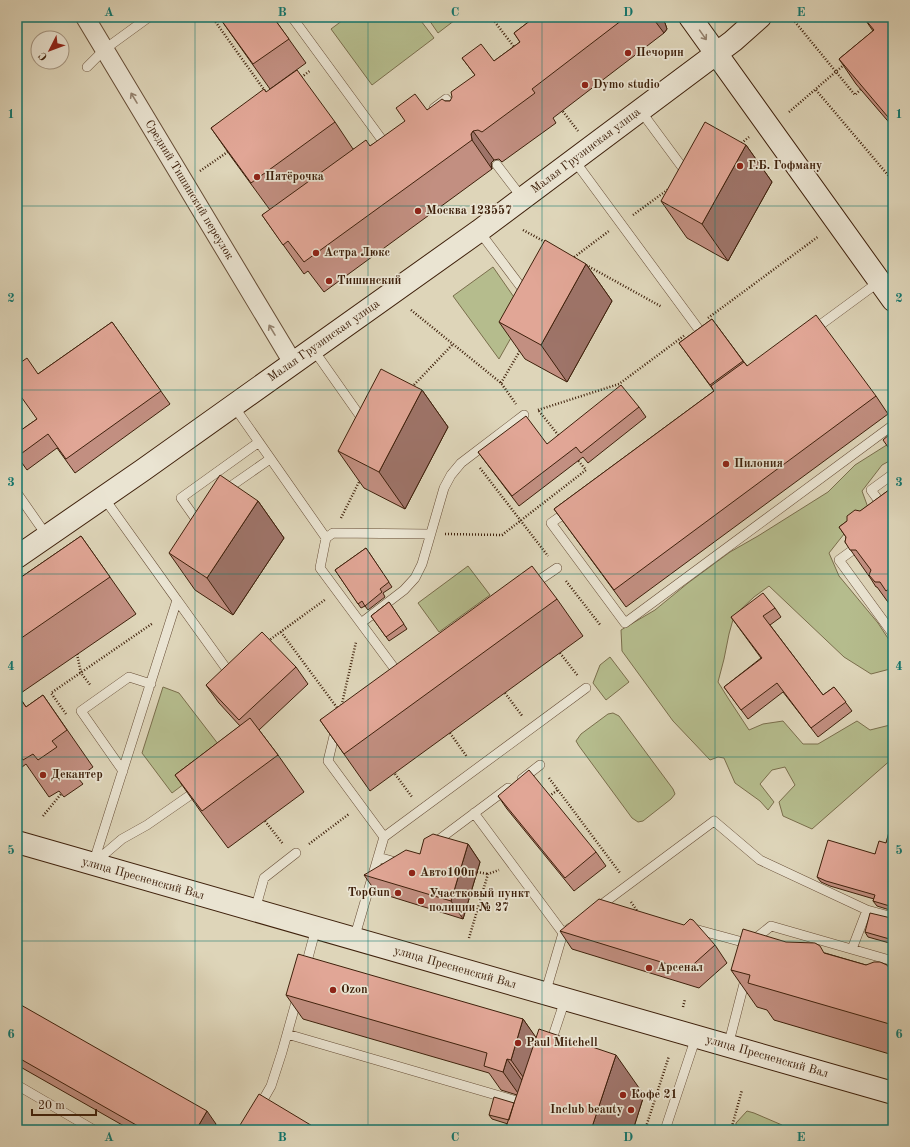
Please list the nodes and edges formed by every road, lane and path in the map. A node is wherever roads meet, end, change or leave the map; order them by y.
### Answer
1 (85, 17) edge
2 (149, 17) edge
3 (212, 17) edge
4 (292, 17) edge
5 (491, 17) edge
6 (690, 17) edge
7 (760, 17) edge
8 (791, 17) edge
9 (515, 48) edge
10 (105, 49) junction
11 (716, 53) junction
12 (324, 61) junction
13 (847, 62) edge
14 (87, 67) dead end
15 (836, 72) junction
16 (294, 82) edge
17 (861, 89) edge
18 (816, 90) junction
19 (266, 93) edge
20 (558, 105) dead end
21 (640, 110) junction
22 (789, 112) dead end
23 (427, 113) edge
24 (459, 116) edge
25 (578, 131) dead end
26 (397, 135) edge
27 (749, 137) dead end
28 (737, 146) edge
29 (230, 150) edge
30 (574, 160) junction
31 (497, 165) dead end
32 (198, 172) dead end
33 (691, 178) joint
34 (893, 181) edge
35 (523, 199) junction
36 (621, 223) junction
37 (523, 230) dead end
38 (479, 231) junction
39 (819, 236) dead end
40 (548, 244) edge
41 (567, 254) edge
42 (573, 258) junction
43 (569, 264) edge
44 (880, 281) junction
45 (893, 300) edge
46 (531, 302) edge
47 (662, 308) dead end
48 (412, 310) dead end
49 (697, 327) junction
50 (803, 338) edge
51 (453, 344) junction
52 (313, 348) junction
53 (521, 349) edge
54 (292, 363) junction
55 (502, 383) junction
56 (410, 389) edge
57 (233, 405) junction
58 (539, 410) junction
59 (524, 415) junction
60 (893, 425) edge
61 (371, 432) edge
62 (563, 441) edge
63 (259, 442) junction
64 (471, 455) junction
65 (574, 455) edge
66 (270, 459) junction
67 (893, 474) edge
68 (362, 478) edge
69 (17, 493) edge
70 (218, 495) edge
71 (104, 498) junction
72 (577, 505) edge
73 (888, 515) edge
74 (521, 521) junction
75 (204, 531) edge
76 (430, 534) junction
77 (329, 536) junction
78 (48, 537) junction
79 (869, 538) edge
80 (17, 557) edge
81 (557, 568) junction
82 (526, 590) edge
83 (337, 591) junction
84 (178, 600) junction
85 (361, 623) junction
86 (601, 626) dead end
87 (281, 632) junction
88 (893, 634) edge
89 (264, 645) edge
90 (560, 653) dead end
91 (77, 654) dead end
92 (228, 671) edge
93 (403, 681) edge
94 (151, 684) junction
95 (586, 688) joint
96 (505, 693) dead end
97 (99, 698) junction
98 (523, 717) dead end
99 (341, 727) edge
100 (450, 733) dead end
101 (468, 758) dead end
102 (540, 765) joint
103 (123, 771) junction
104 (395, 774) dead end
105 (205, 784) edge
106 (558, 790) junction
107 (61, 794) dead end
108 (549, 796) edge
109 (413, 798) dead end
110 (360, 805) junction
111 (474, 813) junction
112 (43, 816) dead end
113 (265, 821) dead end
114 (384, 837) junction
115 (17, 842) edge
116 (424, 851) edge
117 (294, 855) junction
118 (378, 857) junction
119 (411, 860) edge
120 (93, 864) junction
121 (512, 865) junction
122 (477, 872) dead end
123 (488, 874) junction
124 (628, 885) junction
125 (255, 910) junction
126 (867, 910) junction
127 (592, 912) edge
128 (893, 918) edge
129 (575, 924) edge
130 (681, 925) edge
131 (316, 928) junction
132 (563, 933) junction
133 (354, 938) junction
134 (468, 938) dead end
135 (852, 949) junction
136 (893, 961) edge
137 (748, 968) edge
138 (304, 974) edge
139 (300, 989) edge
140 (555, 997) junction
141 (685, 999) dead end
142 (683, 1007) dead end
143 (287, 1034) junction
144 (696, 1037) junction
145 (728, 1046) junction
146 (548, 1051) edge
147 (669, 1056) dead end
148 (17, 1085) edge
149 (742, 1090) dead end
150 (893, 1092) edge
151 (530, 1105) edge
152 (252, 1118) edge
153 (634, 1127) dead end
154 (94, 1130) edge
155 (641, 1130) edge
156 (645, 1130) edge
157 (665, 1130) edge
158 (730, 1130) edge

1 - 10 street, Средний Тишинский переулок
2 - 10 lane
3 - 19 path
4 - 12 lane
5 - 9 path
6 -> 11 street
7 - 11 street, Малая Грузинская улица
8 - 15 path
10 - 14 lane
54 -> 10 street, Средний Тишинский переулок
11 - 21 street, Малая Грузинская улица
11 - 44 street
12 - 16 path
12 - 26 lane
13 - 15 path
15 - 17 path
15 - 18 path
18 - 22 path
18 - 34 path
20 - 25 path
21 - 30 street, Малая Грузинская улица
21 - 33 lane
23 - 24 lane
27 - 28 path
29 - 32 path
30 - 35 street, Малая Грузинская улица
30 - 36 lane
31 - 35 lane
33 - 36 path
35 - 38 street, Малая Грузинская улица
36 - 42 path
36 - 49 lane
37 - 40 path
38 - 46 lane
38 - 52 street, Малая Грузинская улица
39 - 49 path
41 - 42 path
42 - 43 path
42 - 47 path
44 - 45 street
44 - 50 lane
48 - 51 path
49 - 58 path
51 - 55 path
51 - 56 path
52 - 54 street, Малая Грузинская улица
52 - 61 lane
53 - 55 path
54 - 57 street, Малая Грузинская улица
55 - 59 path
57 - 63 lane
57 - 71 street, Малая Грузинская улица
58 - 59 path
58 - 62 path
59 - 64 lane
60 - 72 lane
63 - 66 lane
63 - 75 lane
64 - 74 path
64 - 76 lane
65 - 74 path
66 - 70 lane
66 - 77 lane
67 - 73 lane
68 - 77 path
69 - 78 lane
71 - 78 street, Малая Грузинская улица
71 - 84 lane
74 - 76 path
74 - 81 path
76 - 77 lane
76 - 85 lane
77 - 83 lane
78 - 80 street, Малая Грузинская улица
79 - 88 lane
81 - 82 lane
81 - 86 path
83 - 85 lane
83 - 87 path
84 - 92 lane
84 - 94 lane
85 - 87 path
85 - 93 lane
87 - 89 path
90 - 95 path
91 - 97 path
94 - 97 lane
94 - 103 lane
95 - 114 lane
96 - 98 path
97 - 103 lane
99 - 110 lane
100 - 101 path
102 - 106 path
102 - 111 lane
103 - 120 lane
104 - 109 path
105 - 120 lane
106 - 108 path
106 - 124 path
107 - 112 path
110 - 114 lane
110 - 117 path
111 - 116 lane
111 - 121 lane
113 - 117 path
114 - 118 lane
115 - 120 street, улица Пресненский Вал
117 - 125 lane
118 - 119 lane
118 - 133 lane
120 - 125 street, улица Пресненский Вал
121 - 123 path
121 - 132 lane
122 - 123 path
123 - 134 path
124 - 126 lane
124 - 127 lane
125 - 131 street, улица Пресненский Вал
126 - 128 lane
126 - 135 lane
129 - 132 lane
130 - 135 lane
131 - 133 street, улица Пресненский Вал
131 - 138 lane
132 - 140 lane
133 - 140 street, улица Пресненский Вал
135 - 136 lane
137 - 145 lane
139 - 143 lane
140 - 144 street, улица Пресненский Вал
140 - 146 lane
141 - 142 path
143 - 151 lane
143 - 152 lane
144 - 145 street, улица Пресненский Вал
144 - 157 lane
145 - 150 street, улица Пресненский Вал
147 - 156 path
148 - 154 lane
149 - 158 path
153 - 155 path

